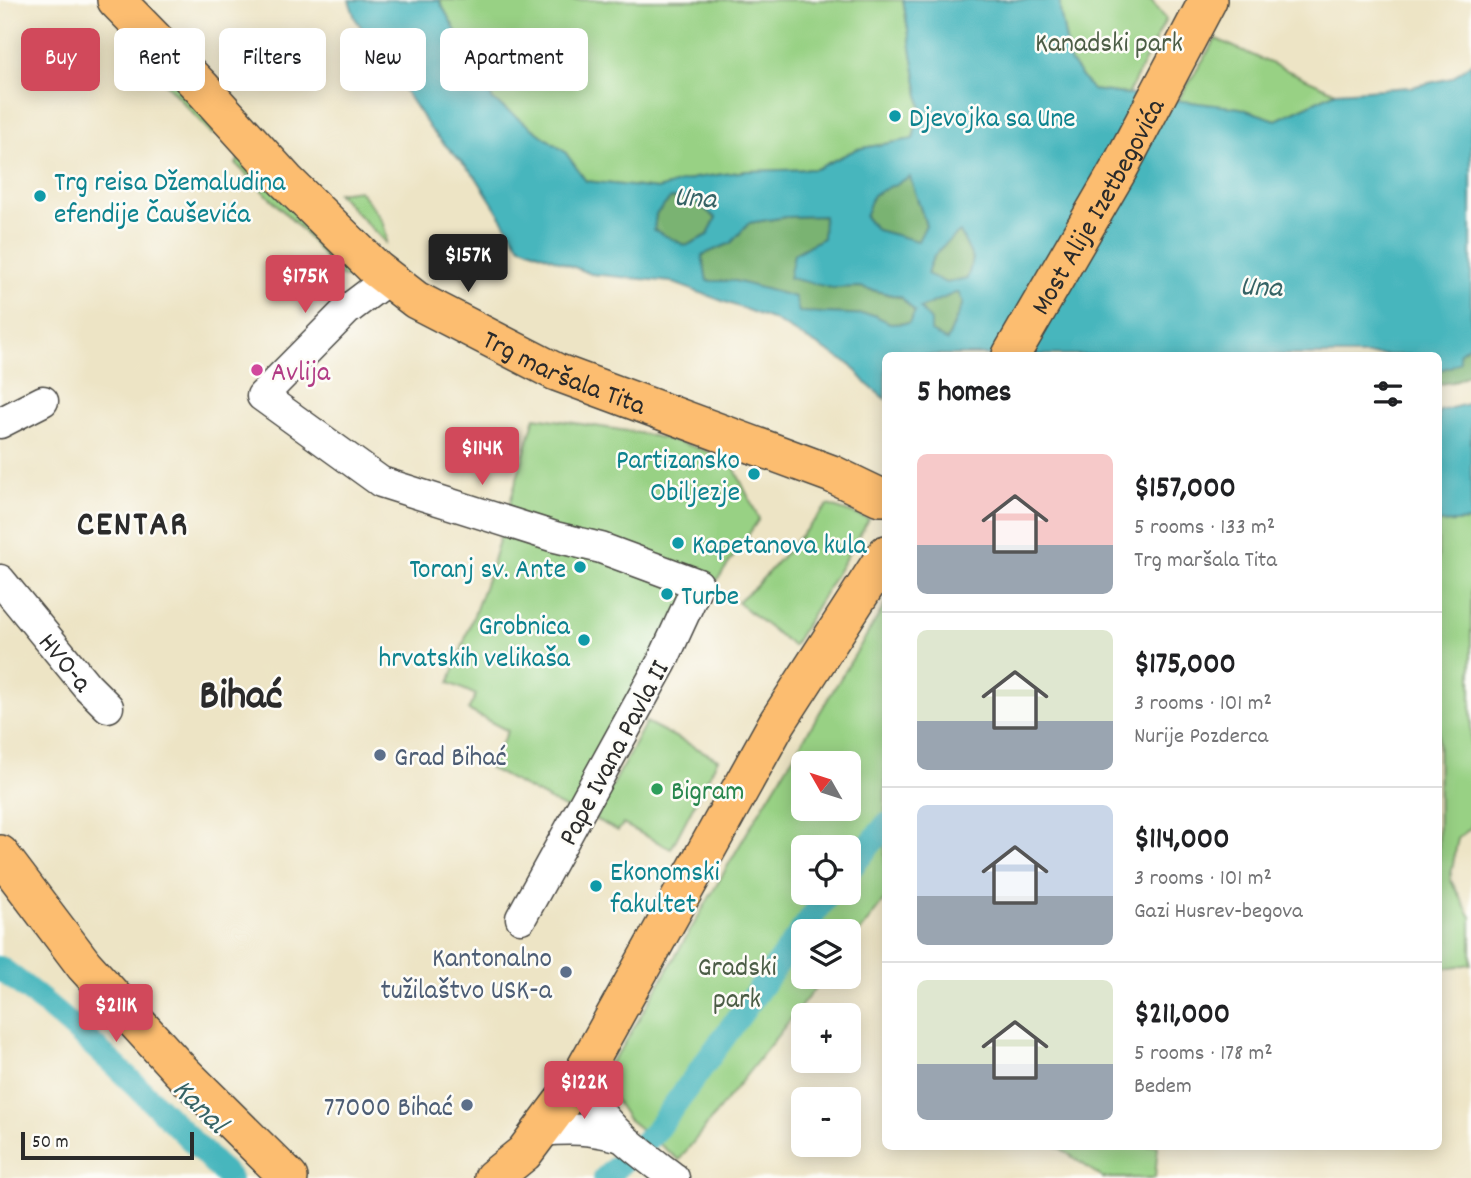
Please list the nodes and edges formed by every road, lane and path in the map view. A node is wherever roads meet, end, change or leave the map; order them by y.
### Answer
1 (116, 0) edge
2 (1208, 0) edge
3 (388, 279) junction
4 (1013, 352) edge
5 (43, 401) dead end
6 (0, 424) edge
7 (882, 498) edge
8 (882, 560) edge
9 (0, 580) edge
10 (108, 707) dead end
11 (0, 854) edge
12 (521, 918) dead end
13 (580, 1078) junction
14 (542, 1131) junction
15 (618, 1136) junction
16 (669, 1175) edge
17 (289, 1178) edge
18 (493, 1178) edge

1 - 3 main road, Trg maršala Tita
2 - 4 main road, Most Alije Izetbegovića
3 - 7 main road, Trg maršala Tita
3 - 12 street, Pape Ivana Pavla II
5 - 6 street
8 - 13 main road
9 - 10 street, HVO-a
11 - 17 main road
13 - 14 main road
13 - 15 street
14 - 15 street
14 - 18 main road
15 - 16 street

